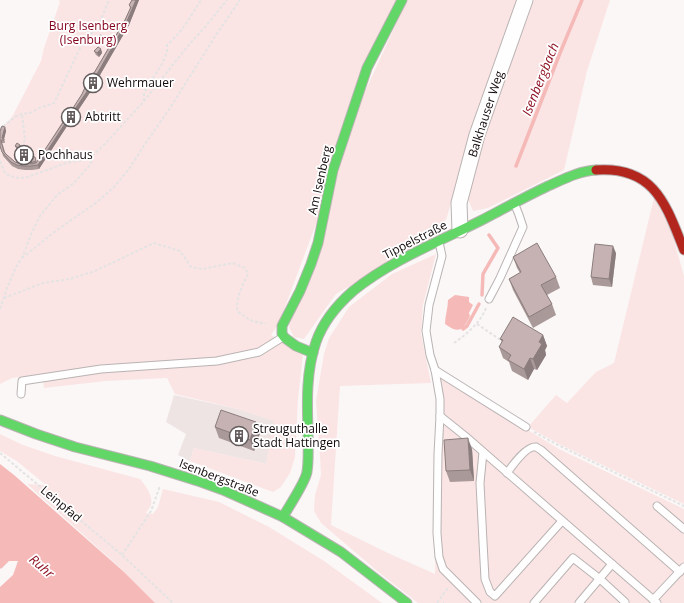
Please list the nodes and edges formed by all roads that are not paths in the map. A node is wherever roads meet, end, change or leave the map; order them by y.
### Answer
1 (402, 0) edge
2 (525, 0) edge
3 (514, 203) junction
4 (460, 230) junction
5 (439, 241) junction
6 (684, 250) edge
7 (490, 299) road end
8 (283, 337) junction
9 (313, 353) junction
10 (435, 370) junction
11 (21, 394) dead end
12 (440, 416) junction
13 (0, 420) edge
14 (526, 427) road end
15 (483, 452) junction
16 (507, 473) junction
17 (657, 506) dead end
18 (283, 517) junction
19 (562, 520) junction
20 (684, 529) edge
21 (612, 564) junction
22 (682, 570) edge
23 (600, 579) junction
24 (655, 601) edge
25 (407, 603) edge
26 (477, 603) edge
27 (534, 603) edge
28 (579, 603) edge
29 (624, 603) edge

1 - 8 street, Am Isenberg
2 - 4 street, Balkhauser Weg
3 - 4 street, Tippelstraße
3 - 6 street, Tippelstraße
3 - 7 lane
4 - 5 street, Tippelstraße
5 - 9 street, Tippelstraße
5 - 10 lane
8 - 9 street
8 - 11 lane
9 - 18 street, Tippelstraße
10 - 12 lane
10 - 14 lane
12 - 15 lane
12 - 26 lane
13 - 18 street, Isenbergstraße
15 - 16 lane
15 - 19 lane
16 - 19 lane
16 - 22 lane
17 - 20 lane
18 - 25 street, Isenbergstraße
19 - 21 lane
21 - 23 lane
21 - 24 lane
22 - 24 lane
23 - 27 lane
23 - 28 lane
23 - 29 lane

